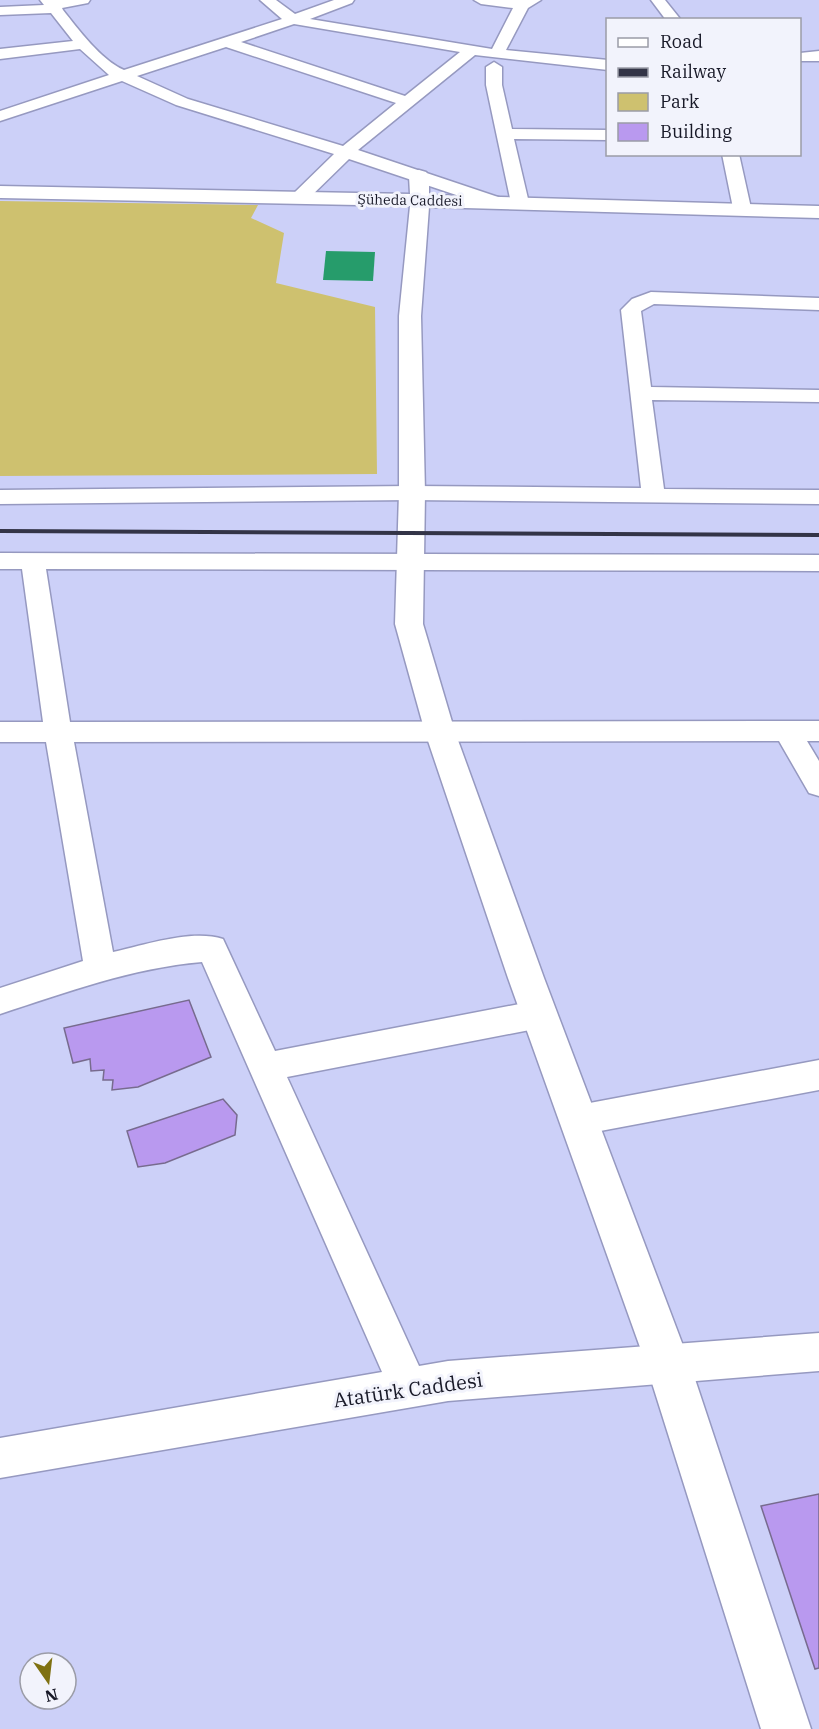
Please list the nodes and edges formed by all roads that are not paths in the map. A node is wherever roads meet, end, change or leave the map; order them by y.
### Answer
1 (83, 0) edge
2 (267, 0) edge
3 (347, 0) edge
4 (481, 0) edge
5 (658, 0) edge
6 (528, 2) edge
7 (52, 5) edge
8 (0, 11) edge
9 (672, 18) edge
10 (294, 20) junction
11 (226, 42) junction
12 (83, 44) junction
13 (472, 50) junction
14 (0, 54) edge
15 (819, 56) edge
16 (801, 57) edge
17 (495, 61) junction
18 (604, 64) edge
19 (453, 66) junction
20 (121, 75) junction
21 (408, 102) junction
22 (0, 116) edge
23 (505, 134) junction
24 (606, 135) edge
25 (346, 152) junction
26 (730, 156) edge
27 (420, 189) junction
28 (0, 192) edge
29 (299, 198) junction
30 (520, 203) junction
31 (742, 208) junction
32 (819, 212) edge
33 (819, 304) edge
34 (641, 393) junction
35 (819, 396) edge
36 (412, 493) junction
37 (653, 495) junction
38 (0, 497) edge
39 (819, 497) edge
40 (0, 561) edge
41 (33, 561) junction
42 (409, 561) junction
43 (819, 563) edge
44 (819, 731) edge
45 (0, 732) edge
46 (58, 732) junction
47 (440, 732) junction
48 (788, 732) junction
49 (819, 786) edge
50 (100, 968) junction
51 (0, 1001) edge
52 (540, 1014) junction
53 (266, 1067) junction
54 (819, 1075) edge
55 (579, 1120) junction
56 (819, 1352) edge
57 (668, 1364) junction
58 (409, 1388) junction
59 (0, 1458) edge
60 (786, 1729) edge

1 - 7 street
2 - 10 street
3 - 10 street
4 - 6 street
5 - 9 street
6 - 17 street
7 - 8 street
7 - 12 street
10 - 11 street
10 - 13 street
11 - 20 street
11 - 21 street
12 - 14 street
12 - 20 street
13 - 17 street
13 - 19 street
15 - 16 street
17 - 18 street
17 - 19 street
17 - 23 street
19 - 21 street
20 - 22 street
20 - 25 street
21 - 25 street
23 - 24 street
23 - 30 street
25 - 27 street
25 - 29 street
26 - 31 street
27 - 29 street, Şüheda Caddesi
27 - 30 street, Şüheda Caddesi
27 - 36 street
28 - 29 street, Şüheda Caddesi
30 - 31 street, Şüheda Caddesi
31 - 32 street, Şüheda Caddesi
33 - 34 street
34 - 35 street
34 - 37 street
36 - 37 street
36 - 38 street
36 - 42 street
37 - 39 street
40 - 41 street
41 - 42 street
41 - 46 street
42 - 43 street
42 - 47 street
44 - 48 street
45 - 46 street
46 - 47 street
46 - 50 street
47 - 48 street
47 - 52 street
48 - 49 street
50 - 51 street
50 - 53 street
52 - 53 street
52 - 55 street
53 - 58 street
54 - 55 street
55 - 57 street
56 - 57 street, Atatürk Caddesi
57 - 58 street, Atatürk Caddesi
57 - 60 street
58 - 59 street, Atatürk Caddesi

